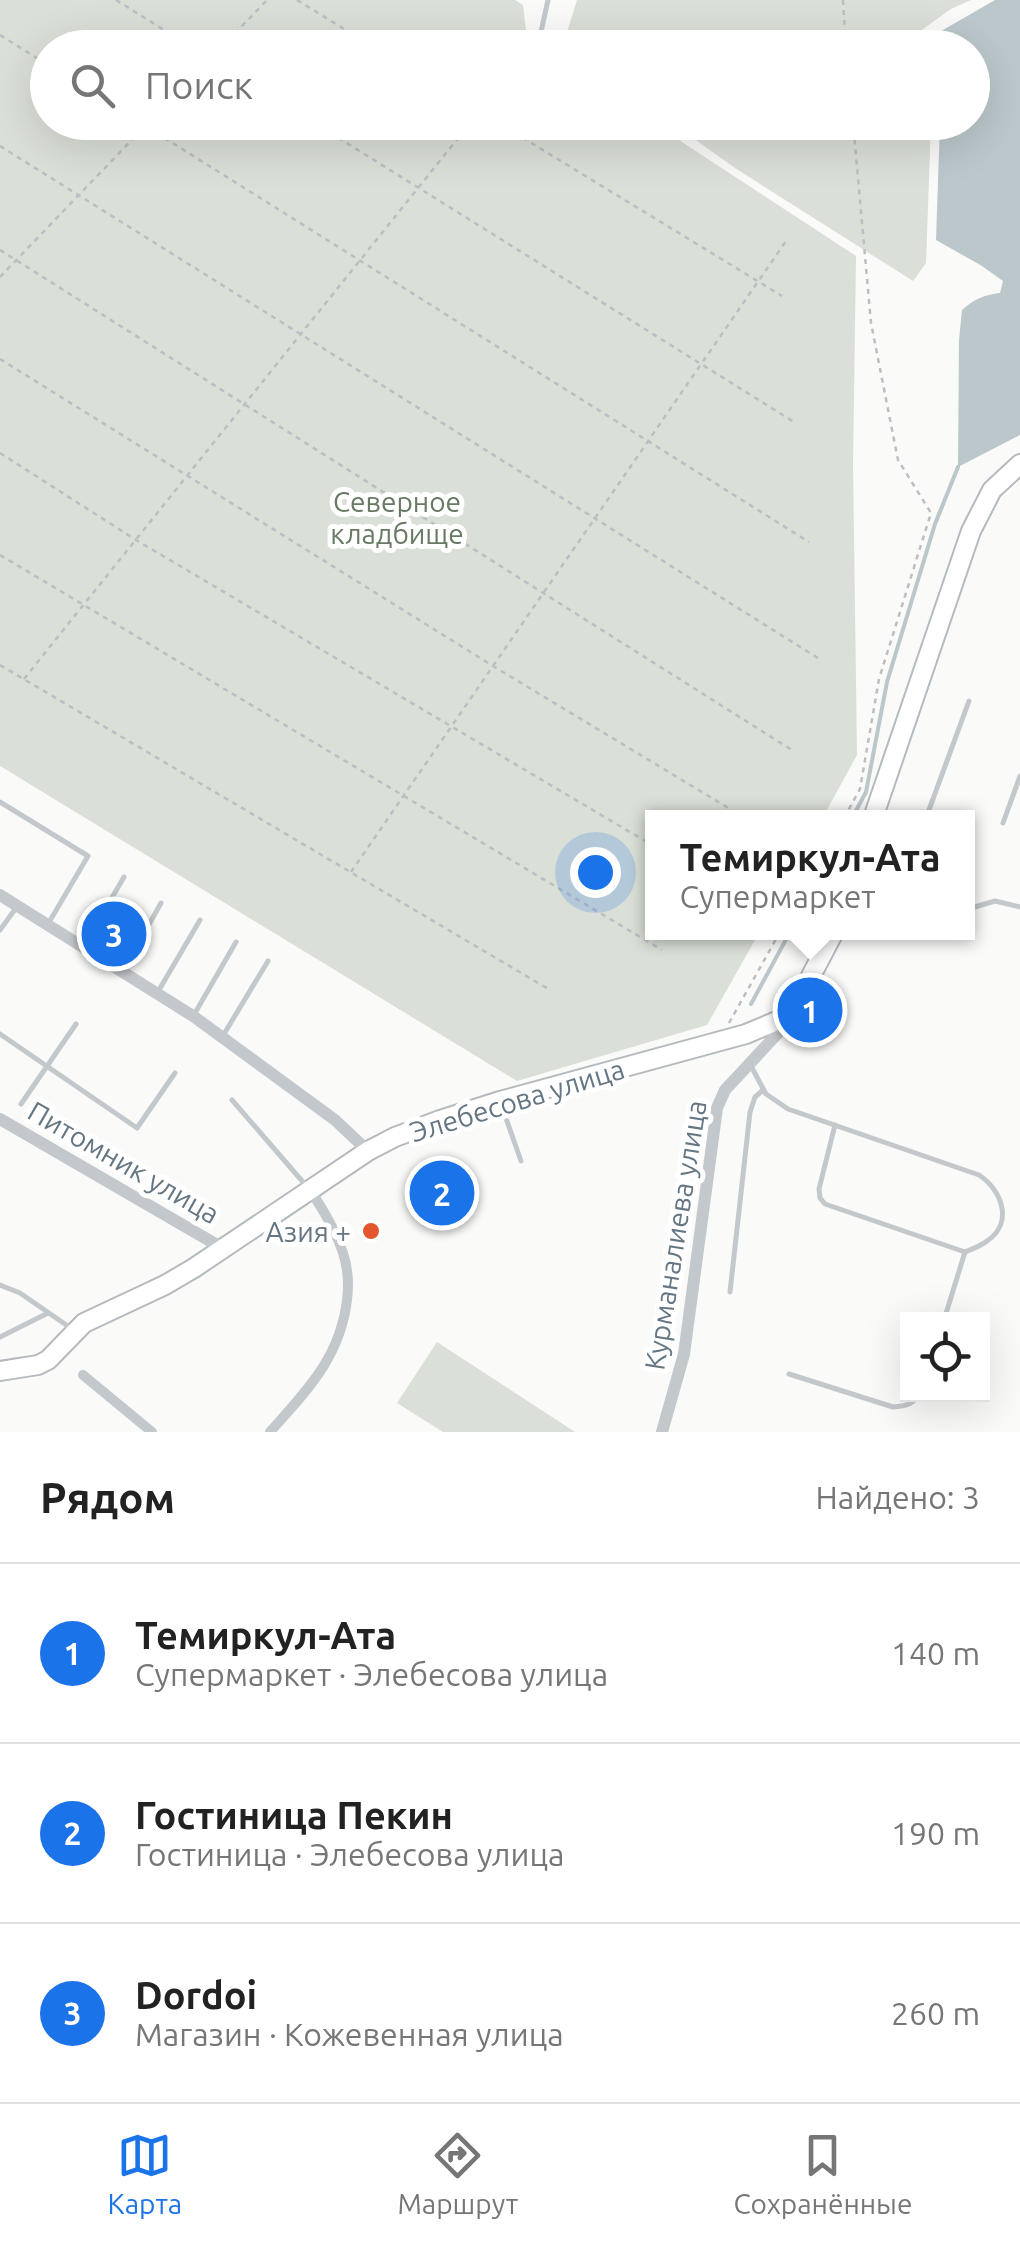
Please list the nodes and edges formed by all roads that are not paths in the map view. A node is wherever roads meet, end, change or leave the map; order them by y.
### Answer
1 (548, 0) edge
2 (541, 30) edge
3 (1020, 464) edge
4 (969, 702) dead end
5 (1020, 776) edge
6 (0, 802) edge
7 (876, 810) edge
8 (929, 810) edge
9 (1003, 824) dead end
10 (124, 877) dead end
11 (0, 896) edge
12 (161, 903) dead end
13 (17, 906) junction
14 (975, 906) edge
15 (1020, 907) edge
16 (200, 920) dead end
17 (47, 925) junction
18 (0, 930) edge
19 (830, 940) edge
20 (236, 942) dead end
21 (83, 947) junction
22 (268, 961) dead end
23 (122, 971) junction
24 (157, 993) junction
25 (796, 1013) junction
26 (193, 1016) junction
27 (76, 1024) dead end
28 (0, 1034) edge
29 (222, 1036) junction
30 (750, 1063) junction
31 (48, 1066) junction
32 (176, 1073) dead end
33 (762, 1090) junction
34 (232, 1100) dead end
35 (500, 1101) junction
36 (21, 1104) dead end
37 (0, 1119) edge
38 (835, 1125) junction
39 (368, 1151) junction
40 (521, 1161) dead end
41 (310, 1191) junction
42 (224, 1249) junction
43 (965, 1252) junction
44 (0, 1285) edge
45 (730, 1292) dead end
46 (946, 1312) edge
47 (48, 1313) junction
48 (74, 1330) junction
49 (0, 1336) edge
50 (0, 1370) edge
51 (83, 1374) dead end
52 (788, 1374) dead end
53 (914, 1402) edge
54 (152, 1432) edge
55 (270, 1432) edge
56 (662, 1432) edge

1 - 2 lane
3 - 7 main road
4 - 8 lane
5 - 9 lane
6 - 17 lane
10 - 21 lane
11 - 13 street
12 - 23 lane
13 - 17 street
13 - 18 lane
14 - 15 lane
16 - 24 lane
17 - 21 street
19 - 25 main road
20 - 26 lane
21 - 23 street
22 - 29 lane
23 - 24 street
24 - 26 street
25 - 30 street, Курманалиева улица
25 - 35 main road, Элебесова улица
26 - 29 street
27 - 31 lane
28 - 31 lane
29 - 39 street
30 - 33 lane
30 - 56 street, Курманалиева улица
31 - 32 lane
31 - 36 lane
33 - 38 lane
33 - 45 lane
34 - 41 lane
35 - 39 main road, Элебесова улица
35 - 40 lane
37 - 42 street, Питомник улица
38 - 43 lane
38 - 43 lane
39 - 41 main road, Элебесова улица
41 - 42 main road, Элебесова улица
41 - 55 street
42 - 48 main road, Элебесова улица
43 - 46 lane
44 - 47 lane
47 - 48 lane
47 - 49 lane
48 - 50 main road, Элебесова улица
51 - 54 street
52 - 53 lane

